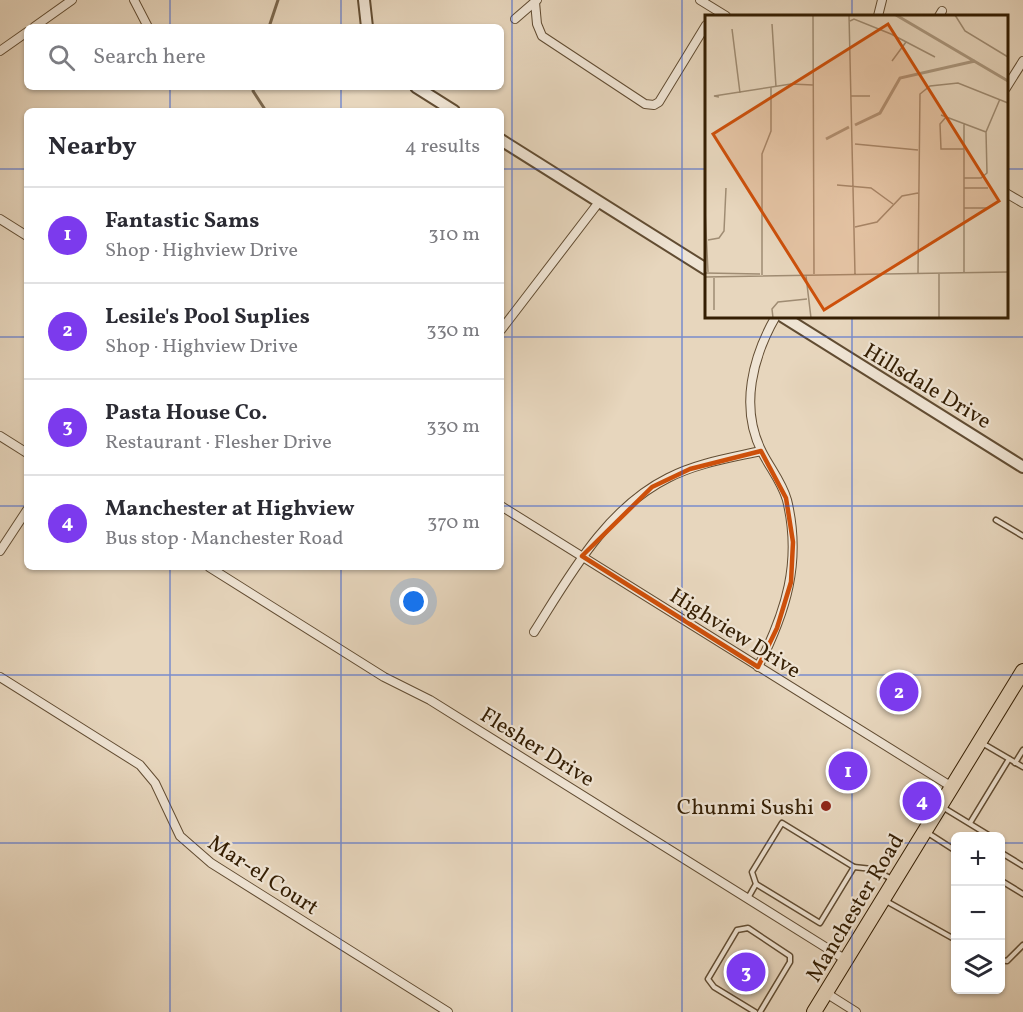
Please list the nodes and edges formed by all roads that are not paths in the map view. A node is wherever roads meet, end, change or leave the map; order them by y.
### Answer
1 (72, 0) edge
2 (134, 0) edge
3 (364, 0) edge
4 (535, 0) edge
5 (700, 0) edge
6 (882, 0) edge
7 (714, 13) edge
8 (878, 15) edge
9 (514, 19) dead end
10 (38, 24) edge
11 (146, 24) edge
12 (367, 24) edge
13 (705, 27) edge
14 (24, 34) edge
15 (0, 51) edge
16 (1023, 62) edge
17 (1008, 85) edge
18 (421, 90) edge
19 (449, 108) edge
20 (504, 142) edge
21 (1008, 194) edge
22 (599, 202) junction
23 (1023, 203) edge
24 (0, 219) edge
25 (24, 234) edge
26 (705, 268) edge
27 (775, 318) edge
28 (785, 318) edge
29 (504, 326) edge
30 (0, 436) edge
31 (24, 451) edge
32 (761, 451) junction
33 (1023, 466) edge
34 (504, 508) edge
35 (24, 515) edge
36 (996, 520) dead end
37 (1023, 536) edge
38 (0, 551) edge
39 (582, 556) junction
40 (214, 570) edge
41 (534, 632) dead end
42 (758, 667) junction
43 (1023, 671) edge
44 (0, 677) edge
45 (979, 742) junction
46 (1023, 750) edge
47 (1009, 759) junction
48 (1015, 763) junction
49 (1023, 767) edge
50 (952, 787) junction
51 (940, 806) junction
52 (970, 823) junction
53 (925, 831) junction
54 (983, 832) edge
55 (951, 848) edge
56 (1005, 855) edge
57 (1023, 866) edge
58 (854, 867) junction
59 (895, 880) junction
60 (1005, 883) edge
61 (756, 884) junction
62 (1023, 894) edge
63 (748, 898) junction
64 (883, 899) junction
65 (951, 937) edge
66 (1023, 945) edge
67 (846, 960) junction
68 (1005, 961) edge
69 (826, 993) junction
70 (448, 1012) edge
71 (758, 1012) edge
72 (814, 1012) edge
73 (856, 1012) edge

1 - 10 street
2 - 11 street
3 - 12 street
4 - 9 street
4 - 13 street
5 - 7 street
6 - 8 street
14 - 15 street
16 - 17 street
18 - 19 street
20 - 22 street
21 - 23 street
22 - 26 street
22 - 29 street
24 - 25 street
27 - 32 street
28 - 33 street, Hillsdale Drive
30 - 31 street
32 - 39 street
32 - 42 street
34 - 39 street, Highview Drive
35 - 38 street
36 - 37 lane
39 - 41 street
39 - 42 street, Highview Drive
40 - 63 street, Flesher Drive
42 - 50 street, Highview Drive
43 - 45 highway, Manchester Road
44 - 70 street, Mar-el Court
45 - 47 lane
45 - 50 highway, Manchester Road
46 - 48 lane
47 - 48 lane
47 - 52 lane
48 - 49 lane
50 - 51 highway, Manchester Road
51 - 52 lane
51 - 53 highway, Manchester Road
52 - 54 lane
53 - 55 lane
53 - 59 highway, Manchester Road
56 - 57 lane
58 - 59 lane
58 - 61 lane
58 - 61 lane
59 - 64 highway, Manchester Road
60 - 62 lane
61 - 63 lane
63 - 67 street, Flesher Drive
64 - 65 lane
64 - 67 highway, Manchester Road
66 - 68 lane
67 - 69 highway, Manchester Road
69 - 72 highway, Manchester Road
69 - 73 street
71 - 71 lane

